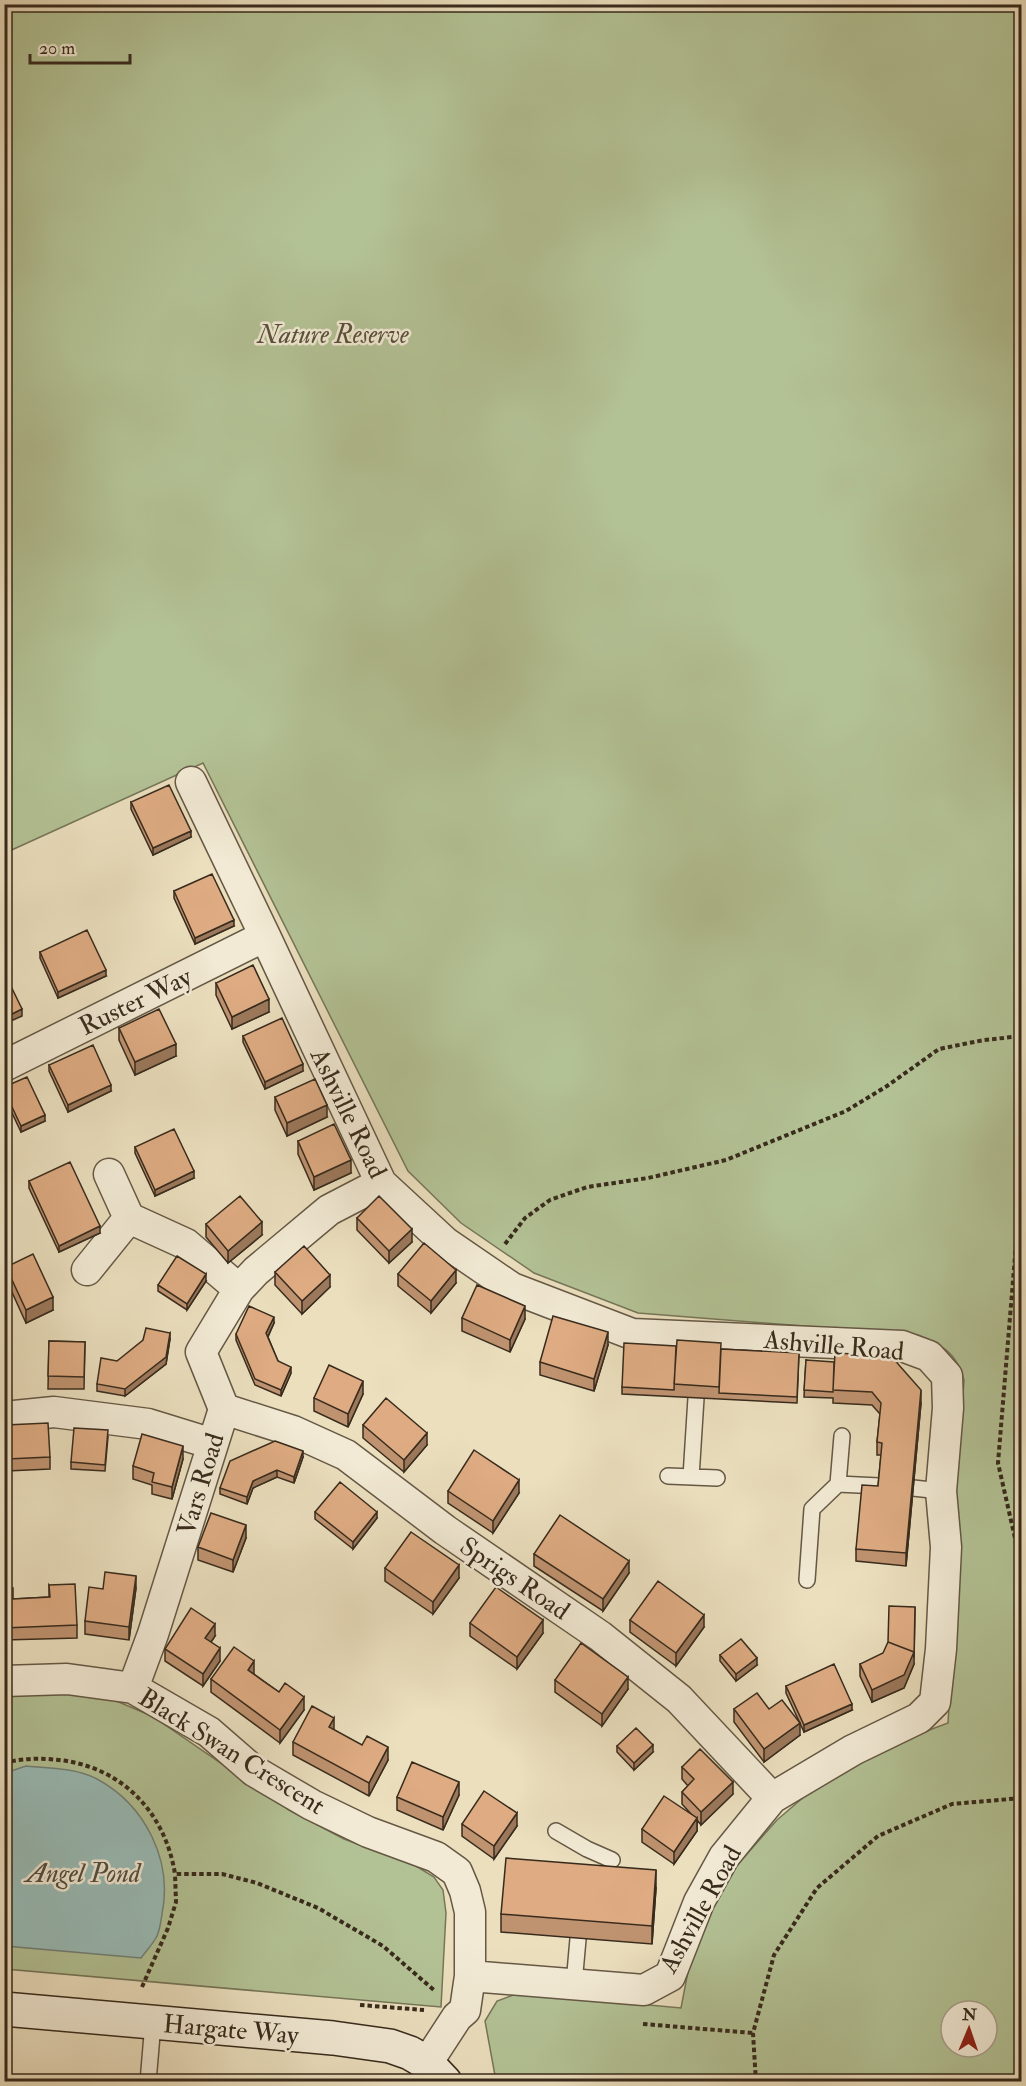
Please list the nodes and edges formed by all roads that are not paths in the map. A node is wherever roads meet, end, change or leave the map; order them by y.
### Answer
1 (191, 782) dead end
2 (265, 936) junction
3 (4, 1066) edge
4 (109, 1174) dead end
5 (381, 1183) junction
6 (129, 1218) junction
7 (87, 1270) dead end
8 (239, 1289) junction
9 (696, 1398) edge
10 (224, 1409) junction
11 (4, 1417) edge
12 (842, 1436) dead end
13 (213, 1444) junction
14 (668, 1476) dead end
15 (691, 1477) junction
16 (717, 1478) dead end
17 (838, 1484) junction
18 (879, 1486) edge
19 (807, 1580) dead end
20 (4, 1681) edge
21 (134, 1688) junction
22 (772, 1797) junction
23 (556, 1831) dead end
24 (612, 1860) dead end
25 (578, 1938) edge
26 (470, 1976) junction
27 (574, 1984) junction
28 (4, 2009) edge
29 (145, 2022) junction
30 (436, 2072) edge
31 (148, 2082) edge

1 - 2 street, Ashville Road
2 - 3 street, Ruster Way
2 - 5 street, Ashville Road
4 - 6 street
5 - 8 street, Vars Road
5 - 22 street, Ashville Road
6 - 7 street
6 - 8 street
8 - 10 street, Vars Road
9 - 15 lane
10 - 13 street, Vars Road
10 - 22 street, Sprigs Road
11 - 13 street
12 - 17 lane
13 - 21 street, Vars Road
14 - 15 lane
15 - 16 lane
17 - 18 lane
17 - 19 lane
20 - 21 street, Black Swan Crescent
21 - 26 street, Black Swan Crescent
22 - 27 street, Ashville Road
23 - 24 lane
25 - 27 lane
26 - 27 street, Ashville Road
26 - 30 street, Black Swan Crescent
28 - 29 street, Hargate Way
29 - 30 street, Hargate Way
29 - 31 lane

